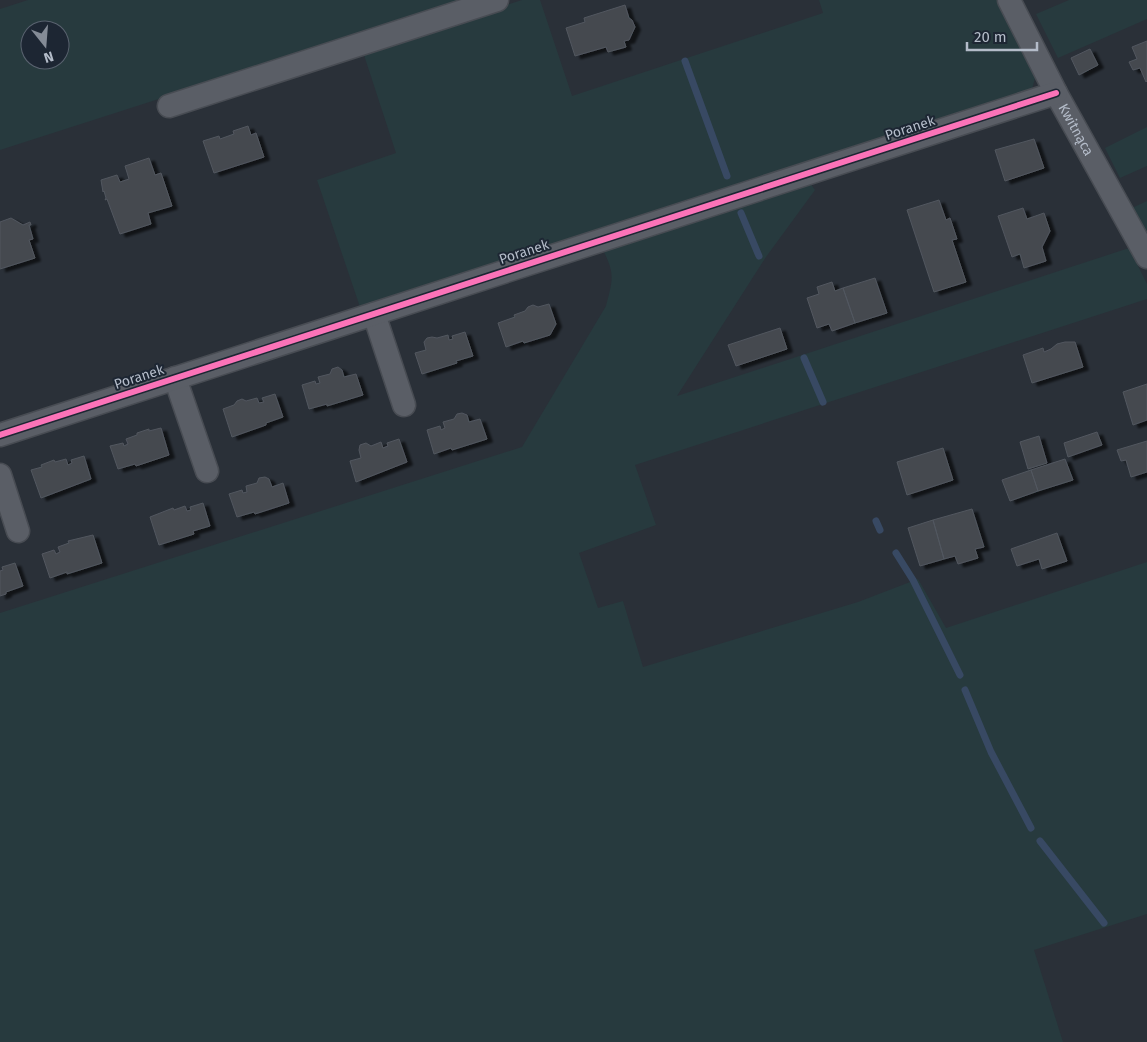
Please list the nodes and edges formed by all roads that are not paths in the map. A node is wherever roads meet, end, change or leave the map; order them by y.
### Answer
1 (497, 0) edge
2 (1009, 0) edge
3 (1056, 93) junction
4 (169, 106) dead end
5 (1147, 256) edge
6 (374, 314) junction
7 (175, 378) junction
8 (404, 405) dead end
9 (0, 435) edge
10 (207, 471) dead end
11 (0, 475) edge
12 (18, 531) dead end

1 - 4 street
2 - 3 street, Kwitnąca
3 - 5 street, Kwitnąca
3 - 6 street, Poranek
6 - 7 street, Poranek
6 - 8 street
7 - 9 street, Poranek
7 - 10 street
11 - 12 street

